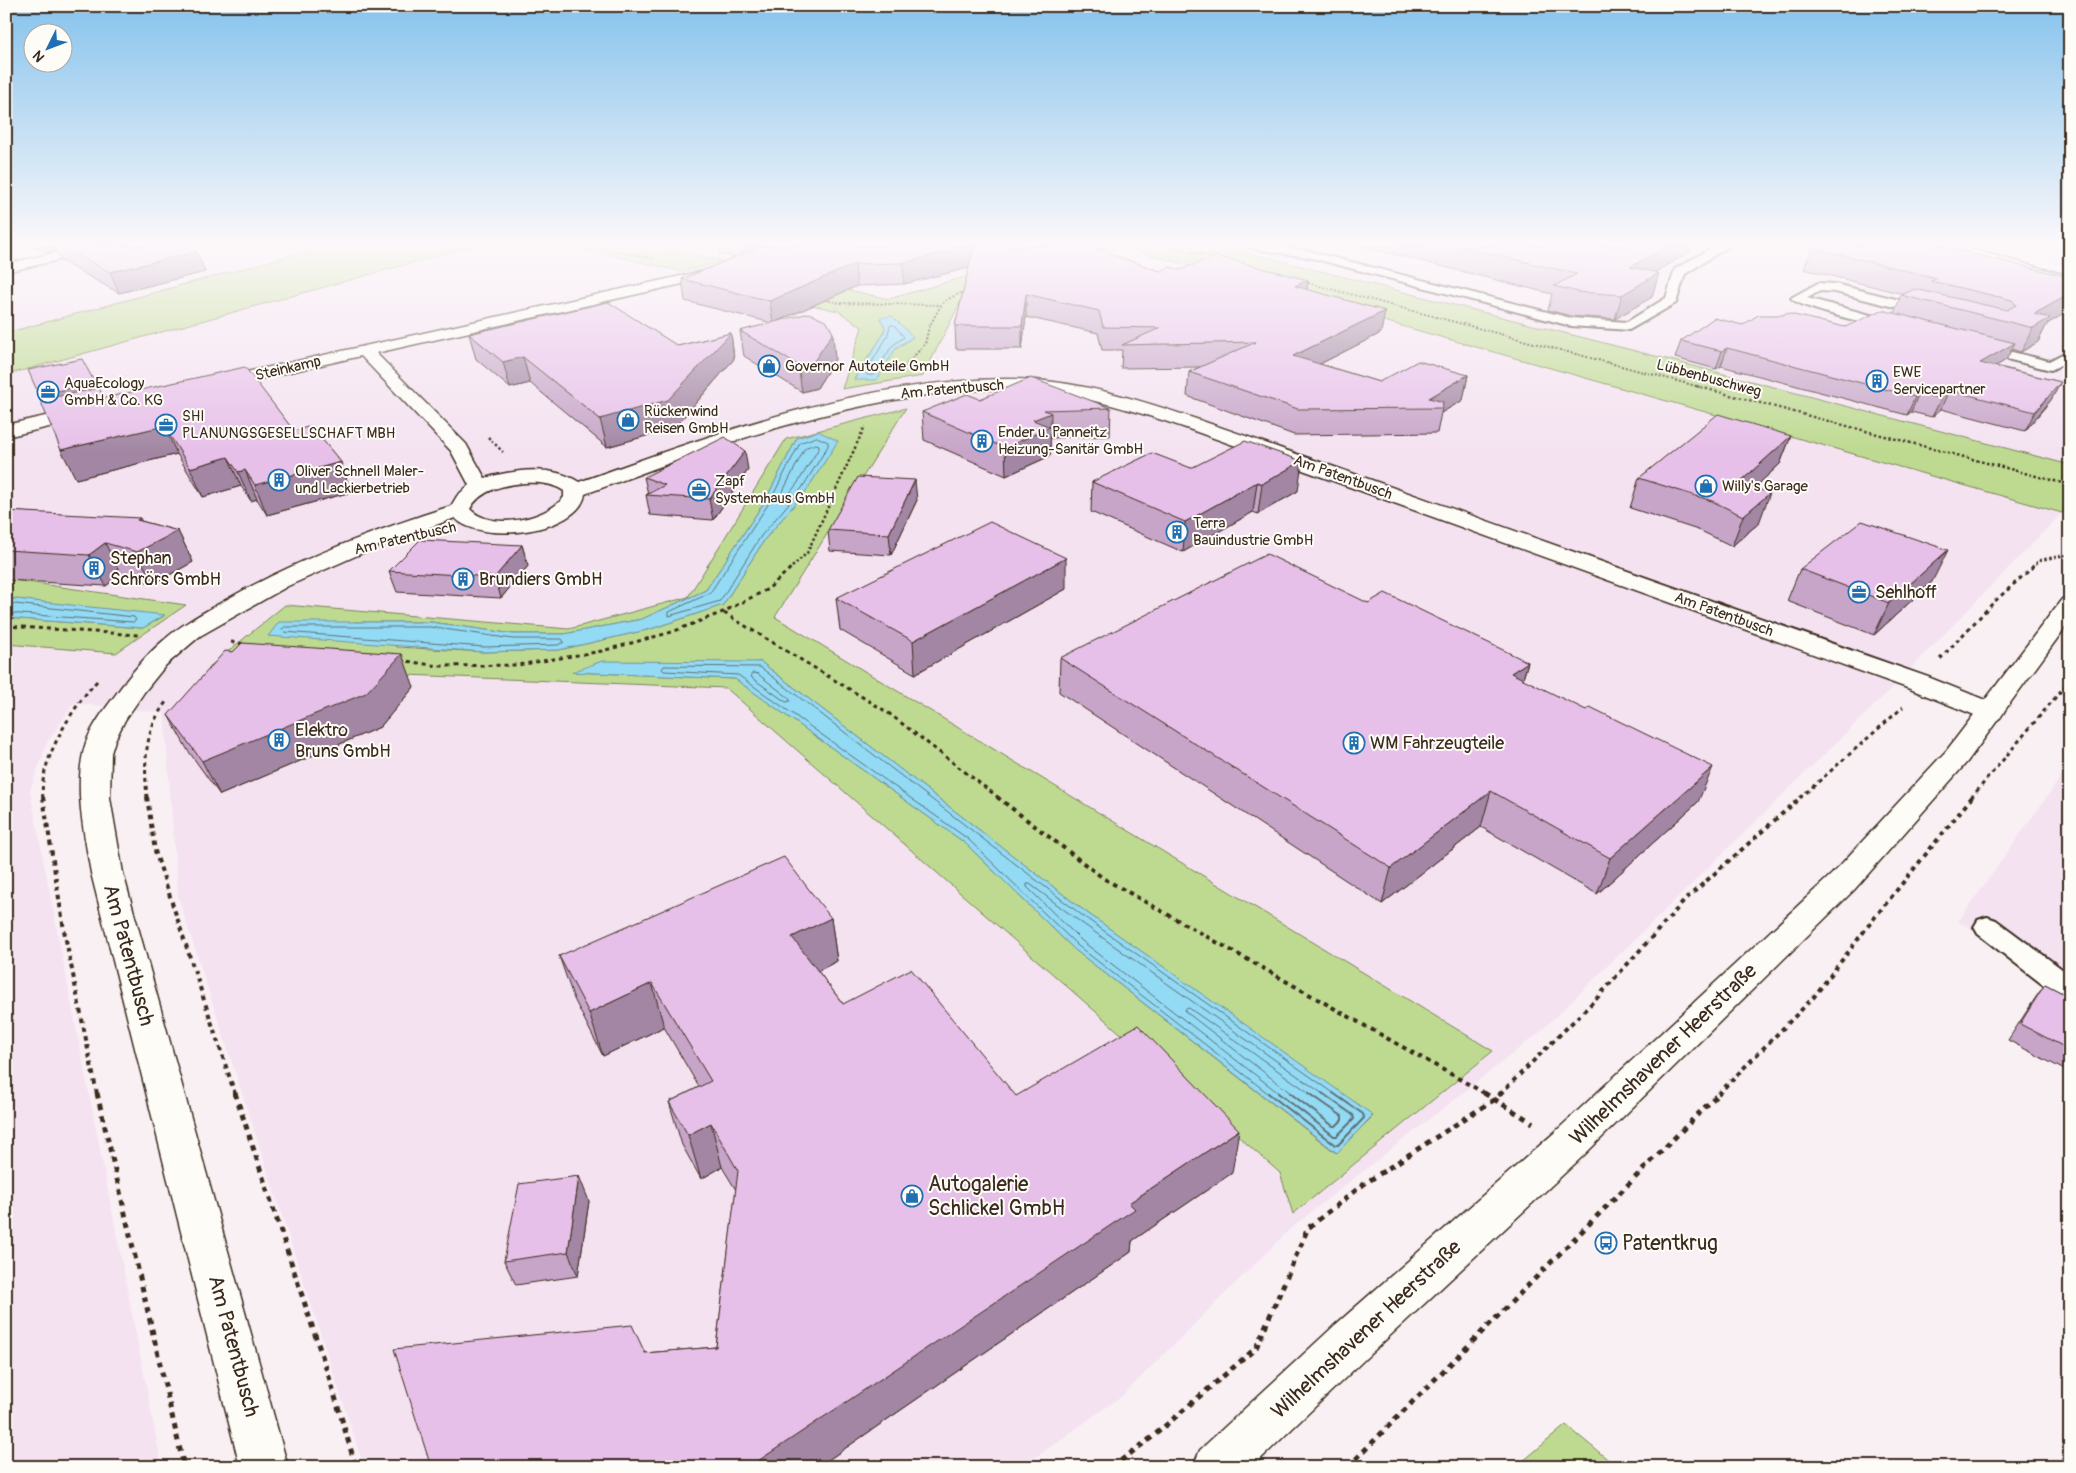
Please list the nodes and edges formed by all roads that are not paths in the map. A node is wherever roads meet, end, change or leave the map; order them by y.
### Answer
1 (524, 315) edge
2 (1543, 315) edge
3 (1648, 315) edge
4 (1854, 315) edge
5 (1908, 329) edge
6 (1965, 344) edge
7 (364, 350) junction
8 (2070, 354) edge
9 (200, 387) edge
10 (103, 409) edge
11 (6, 430) edge
12 (459, 448) junction
13 (519, 477) junction
14 (568, 485) junction
15 (480, 487) junction
16 (465, 516) junction
17 (2070, 604) edge
18 (1991, 712) junction
19 (1987, 927) dead end
20 (2070, 990) edge
21 (264, 1467) edge
22 (1217, 1467) edge

1 - 7 street, Steinkamp
2 - 3 lane
4 - 5 lane
6 - 8 lane
7 - 9 street, Steinkamp
7 - 12 street
10 - 11 street
12 - 13 street
12 - 15 street
13 - 14 street, Am Patentbusch
13 - 15 street, Am Patentbusch
14 - 16 street, Am Patentbusch
14 - 18 street, Am Patentbusch
15 - 16 street, Am Patentbusch
16 - 21 street, Am Patentbusch
17 - 18 street, Wilhelmshavener Heerstraße
18 - 22 street, Wilhelmshavener Heerstraße
19 - 20 lane

